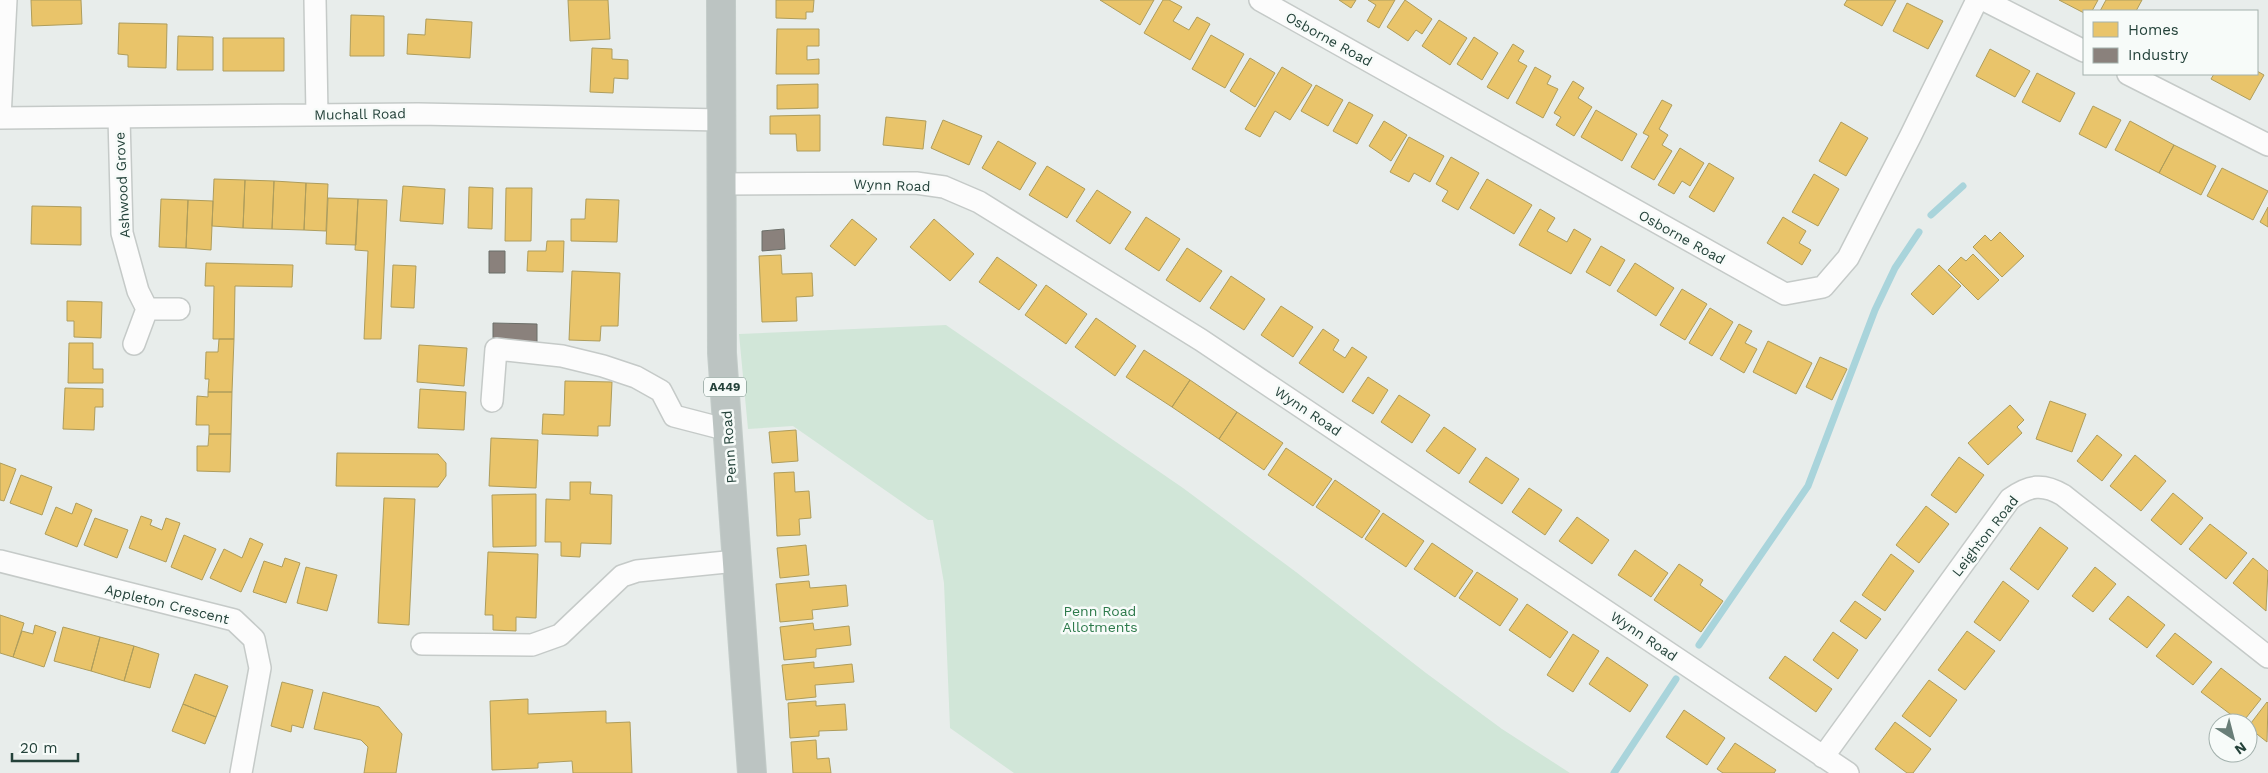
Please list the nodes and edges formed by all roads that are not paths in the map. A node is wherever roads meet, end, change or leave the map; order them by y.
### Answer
1 (6, 0) edge
2 (315, 0) edge
3 (721, 0) edge
4 (1260, 0) edge
5 (1977, 0) edge
6 (1984, 0) edge
7 (2083, 50) edge
8 (2130, 75) edge
9 (317, 115) junction
10 (118, 117) junction
11 (0, 118) edge
12 (721, 120) junction
13 (2268, 145) edge
14 (722, 184) junction
15 (147, 309) junction
16 (179, 309) dead end
17 (134, 344) dead end
18 (492, 401) dead end
19 (728, 430) junction
20 (0, 561) edge
21 (736, 561) junction
22 (422, 644) dead end
23 (2268, 657) edge
24 (1823, 757) junction
25 (241, 773) edge
26 (752, 773) edge
27 (1848, 773) edge

1 - 11 street
2 - 9 street
3 - 12 highway, Penn Road / A449
4 - 5 street, Osborne Road
6 - 7 street
8 - 13 street
9 - 10 street, Muchall Road
9 - 12 street, Muchall Road
10 - 11 street, Muchall Road
10 - 15 street, Ashwood Grove
12 - 14 highway, Penn Road / A449
14 - 19 highway, Penn Road / A449
14 - 24 street, Wynn Road
15 - 16 street
15 - 17 street
18 - 19 street
19 - 21 highway, Penn Road / A449
20 - 25 street, Appleton Crescent
21 - 22 street
21 - 26 highway, Penn Road / A449
23 - 24 street, Leighton Road
24 - 27 street, Wynn Road

